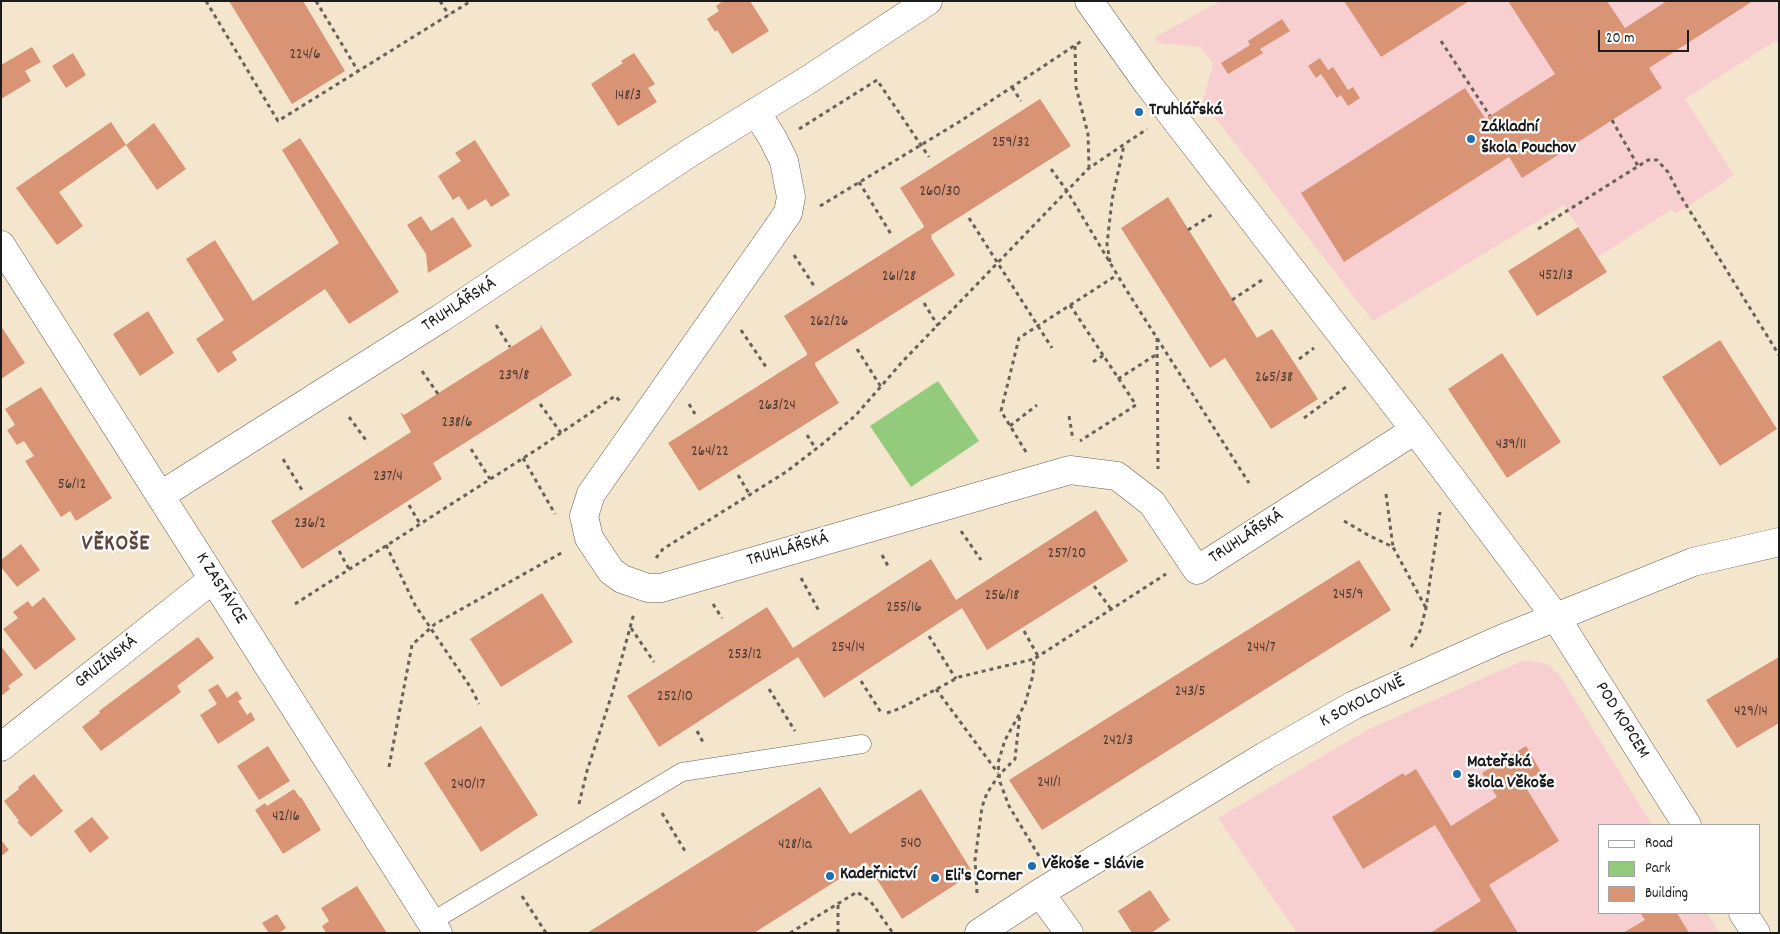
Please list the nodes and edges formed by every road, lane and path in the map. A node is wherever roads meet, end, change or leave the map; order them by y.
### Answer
1 (206, 1) edge
2 (316, 1) edge
3 (440, 1) edge
4 (471, 1) edge
5 (928, 1) edge
6 (1089, 1) edge
7 (449, 15) junction
8 (1084, 40) dead end
9 (1440, 41) dead end
10 (1075, 46) junction
11 (358, 71) junction
12 (1012, 87) junction
13 (1021, 101) dead end
14 (756, 112) junction
15 (1490, 116) dead end
16 (1612, 120) dead end
17 (1150, 128) dead end
18 (775, 144) junction
19 (921, 145) junction
20 (1125, 145) junction
21 (929, 157) dead end
22 (1638, 166) junction
23 (1089, 168) junction
24 (1051, 169) dead end
25 (860, 182) junction
26 (1067, 191) junction
27 (814, 210) dead end
28 (1220, 210) dead end
29 (969, 218) dead end
30 (1538, 229) dead end
31 (1188, 230) dead end
32 (891, 234) dead end
33 (1, 245) edge
34 (789, 247) dead end
35 (998, 263) junction
36 (1110, 264) junction
37 (1117, 274) junction
38 (1269, 276) dead end
39 (814, 286) dead end
40 (1232, 300) dead end
41 (924, 303) dead end
42 (1070, 305) junction
43 (736, 322) dead end
44 (496, 324) dead end
45 (938, 326) junction
46 (1038, 326) junction
47 (1157, 338) junction
48 (1321, 343) dead end
49 (510, 347) dead end
50 (1052, 348) dead end
51 (857, 349) dead end
52 (1157, 354) junction
53 (1104, 355) junction
54 (1779, 355) edge
55 (1299, 359) dead end
56 (1093, 362) dead end
57 (766, 367) dead end
58 (422, 371) dead end
59 (1118, 379) junction
60 (1351, 383) dead end
61 (881, 387) junction
62 (438, 394) dead end
63 (540, 404) dead end
64 (1037, 405) dead end
65 (626, 407) dead end
66 (1068, 416) dead end
67 (349, 417) dead end
68 (1304, 418) dead end
69 (1010, 426) junction
70 (1415, 430) junction
71 (561, 433) junction
72 (807, 435) dead end
73 (368, 443) dead end
74 (471, 449) dead end
75 (816, 449) junction
76 (1028, 456) dead end
77 (523, 458) junction
78 (283, 459) dead end
79 (1158, 471) dead end
80 (738, 474) dead end
81 (490, 479) junction
82 (1249, 483) dead end
83 (302, 490) dead end
84 (1386, 494) dead end
85 (161, 495) junction
86 (750, 495) junction
87 (1441, 504) dead end
88 (409, 505) dead end
89 (558, 519) dead end
90 (1344, 521) dead end
91 (420, 524) junction
92 (960, 528) dead end
93 (1779, 542) edge
94 (386, 545) junction
95 (1393, 547) junction
96 (339, 551) dead end
97 (566, 551) dead end
98 (981, 560) dead end
99 (349, 569) junction
100 (797, 572) dead end
101 (1168, 572) dead end
102 (213, 579) junction
103 (1094, 586) dead end
104 (636, 597) junction
105 (295, 604) dead end
106 (1426, 608) junction
107 (1111, 609) junction
108 (819, 611) dead end
109 (1555, 616) junction
110 (631, 627) junction
111 (430, 628) junction
112 (1024, 631) dead end
113 (929, 636) dead end
114 (1408, 652) dead end
115 (1038, 656) junction
116 (1034, 659) junction
117 (654, 662) dead end
118 (956, 679) junction
119 (861, 681) dead end
120 (769, 689) dead end
121 (936, 689) junction
122 (479, 704) dead end
123 (1020, 712) junction
124 (887, 713) dead end
125 (882, 714) dead end
126 (697, 731) dead end
127 (796, 732) dead end
128 (862, 744) dead end
129 (1, 747) edge
130 (707, 748) dead end
131 (389, 766) dead end
132 (999, 775) junction
133 (648, 791) junction
134 (1687, 824) edge
135 (572, 837) junction
136 (686, 851) dead end
137 (1039, 856) dead end
138 (520, 893) dead end
139 (977, 893) dead end
140 (1040, 893) junction
141 (838, 903) junction
142 (1744, 914) edge
143 (435, 927) edge
144 (546, 933) edge
145 (790, 933) edge
146 (838, 933) edge
147 (893, 933) edge
148 (979, 933) edge
149 (1069, 933) edge
150 (1756, 933) edge

1 - 11 path
2 - 11 path
3 - 7 path
4 - 7 path
5 - 14 street, TRUHLÁŘSKÁ
6 - 70 street
7 - 11 path
8 - 10 path
9 - 15 path
10 - 12 path
10 - 23 path
12 - 13 path
12 - 19 path
14 - 18 street, TRUHLÁŘSKÁ
14 - 85 street, TRUHLÁŘSKÁ
16 - 22 path
17 - 20 path
18 - 19 path
18 - 104 street, TRUHLÁŘSKÁ
19 - 21 path
19 - 25 path
20 - 23 path
20 - 36 path
22 - 30 path
22 - 54 path
23 - 26 path
24 - 26 path
25 - 27 path
25 - 32 path
26 - 35 path
26 - 36 path
28 - 31 path
29 - 35 path
33 - 85 street, K ZASTÁVCE
34 - 39 path
35 - 45 path
35 - 46 path
36 - 37 path
37 - 42 path
37 - 47 path
38 - 40 path
41 - 45 path
42 - 46 path
42 - 53 path
43 - 57 path
44 - 49 path
45 - 61 path
46 - 50 path
46 - 69 path
47 - 52 path
47 - 82 path
48 - 55 path
51 - 61 path
52 - 59 path
52 - 79 path
53 - 56 path
53 - 59 path
58 - 62 path
59 - 66 path
60 - 68 path
61 - 75 path
63 - 71 path
64 - 69 path
65 - 71 path
67 - 73 path
69 - 76 path
70 - 104 street, TRUHLÁŘSKÁ
70 - 109 street
71 - 77 path
72 - 75 path
74 - 81 path
75 - 86 path
77 - 81 path
77 - 89 path
78 - 83 path
80 - 86 path
81 - 91 path
84 - 95 path
85 - 102 street, K ZASTÁVCE
86 - 104 path
87 - 106 path
88 - 91 path
90 - 95 path
91 - 94 path
92 - 98 path
93 - 109 street, K SOKOLOVNĚ
94 - 99 path
94 - 111 path
95 - 106 path
96 - 99 path
97 - 111 path
99 - 105 path
100 - 108 path
101 - 107 path
102 - 129 street, GRUZÍNSKÁ
102 - 143 street, K ZASTÁVCE
103 - 107 path
104 - 110 path
106 - 114 path
107 - 115 path
109 - 134 street, POD KOPCEM
109 - 140 street, K SOKOLOVNĚ
110 - 117 path
110 - 135 path
111 - 122 path
111 - 131 path
112 - 115 path
113 - 118 path
115 - 116 path
116 - 118 path
116 - 123 path
118 - 121 path
119 - 125 path
120 - 127 path
121 - 124 path
121 - 132 path
123 - 132 path
123 - 132 path
126 - 130 path
128 - 133 lane
132 - 137 path
132 - 139 path
133 - 135 lane
133 - 136 path
135 - 143 lane
138 - 144 path
140 - 148 street, K SOKOLOVNĚ
140 - 149 street
141 - 145 path
141 - 146 path
141 - 147 path
142 - 150 street

